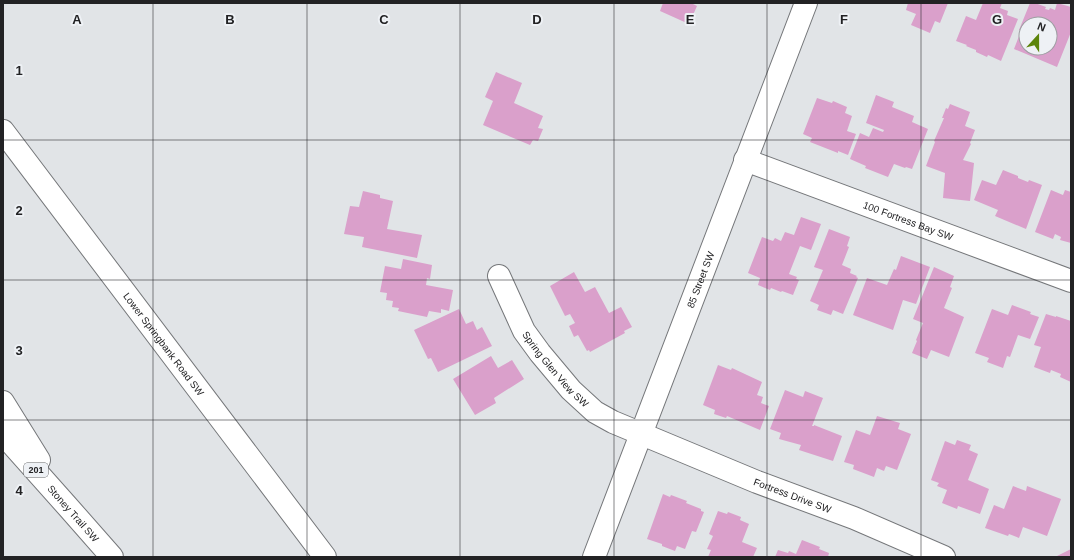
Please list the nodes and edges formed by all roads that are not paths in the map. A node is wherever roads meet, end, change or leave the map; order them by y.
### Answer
1 (806, 3) edge
2 (3, 131) edge
3 (745, 160) junction
4 (499, 276) dead end
5 (1071, 281) edge
6 (3, 402) edge
7 (641, 433) junction
8 (3, 434) edge
9 (68, 507) junction
10 (112, 557) edge
11 (325, 557) edge
12 (594, 557) edge
13 (944, 557) edge

1 - 3 main road, 85 Street SW
2 - 11 main road, Lower Springbank Road SW
3 - 5 main road, 100 Fortress Bay SW
3 - 7 main road, 85 Street SW
4 - 7 main road, Spring Glen View SW
6 - 9 main road
7 - 12 main road, 85 Street SW
7 - 13 main road, Fortress Drive SW
8 - 9 main road, Stoney Trail SW / 201
9 - 10 main road, Stoney Trail SW / 201

